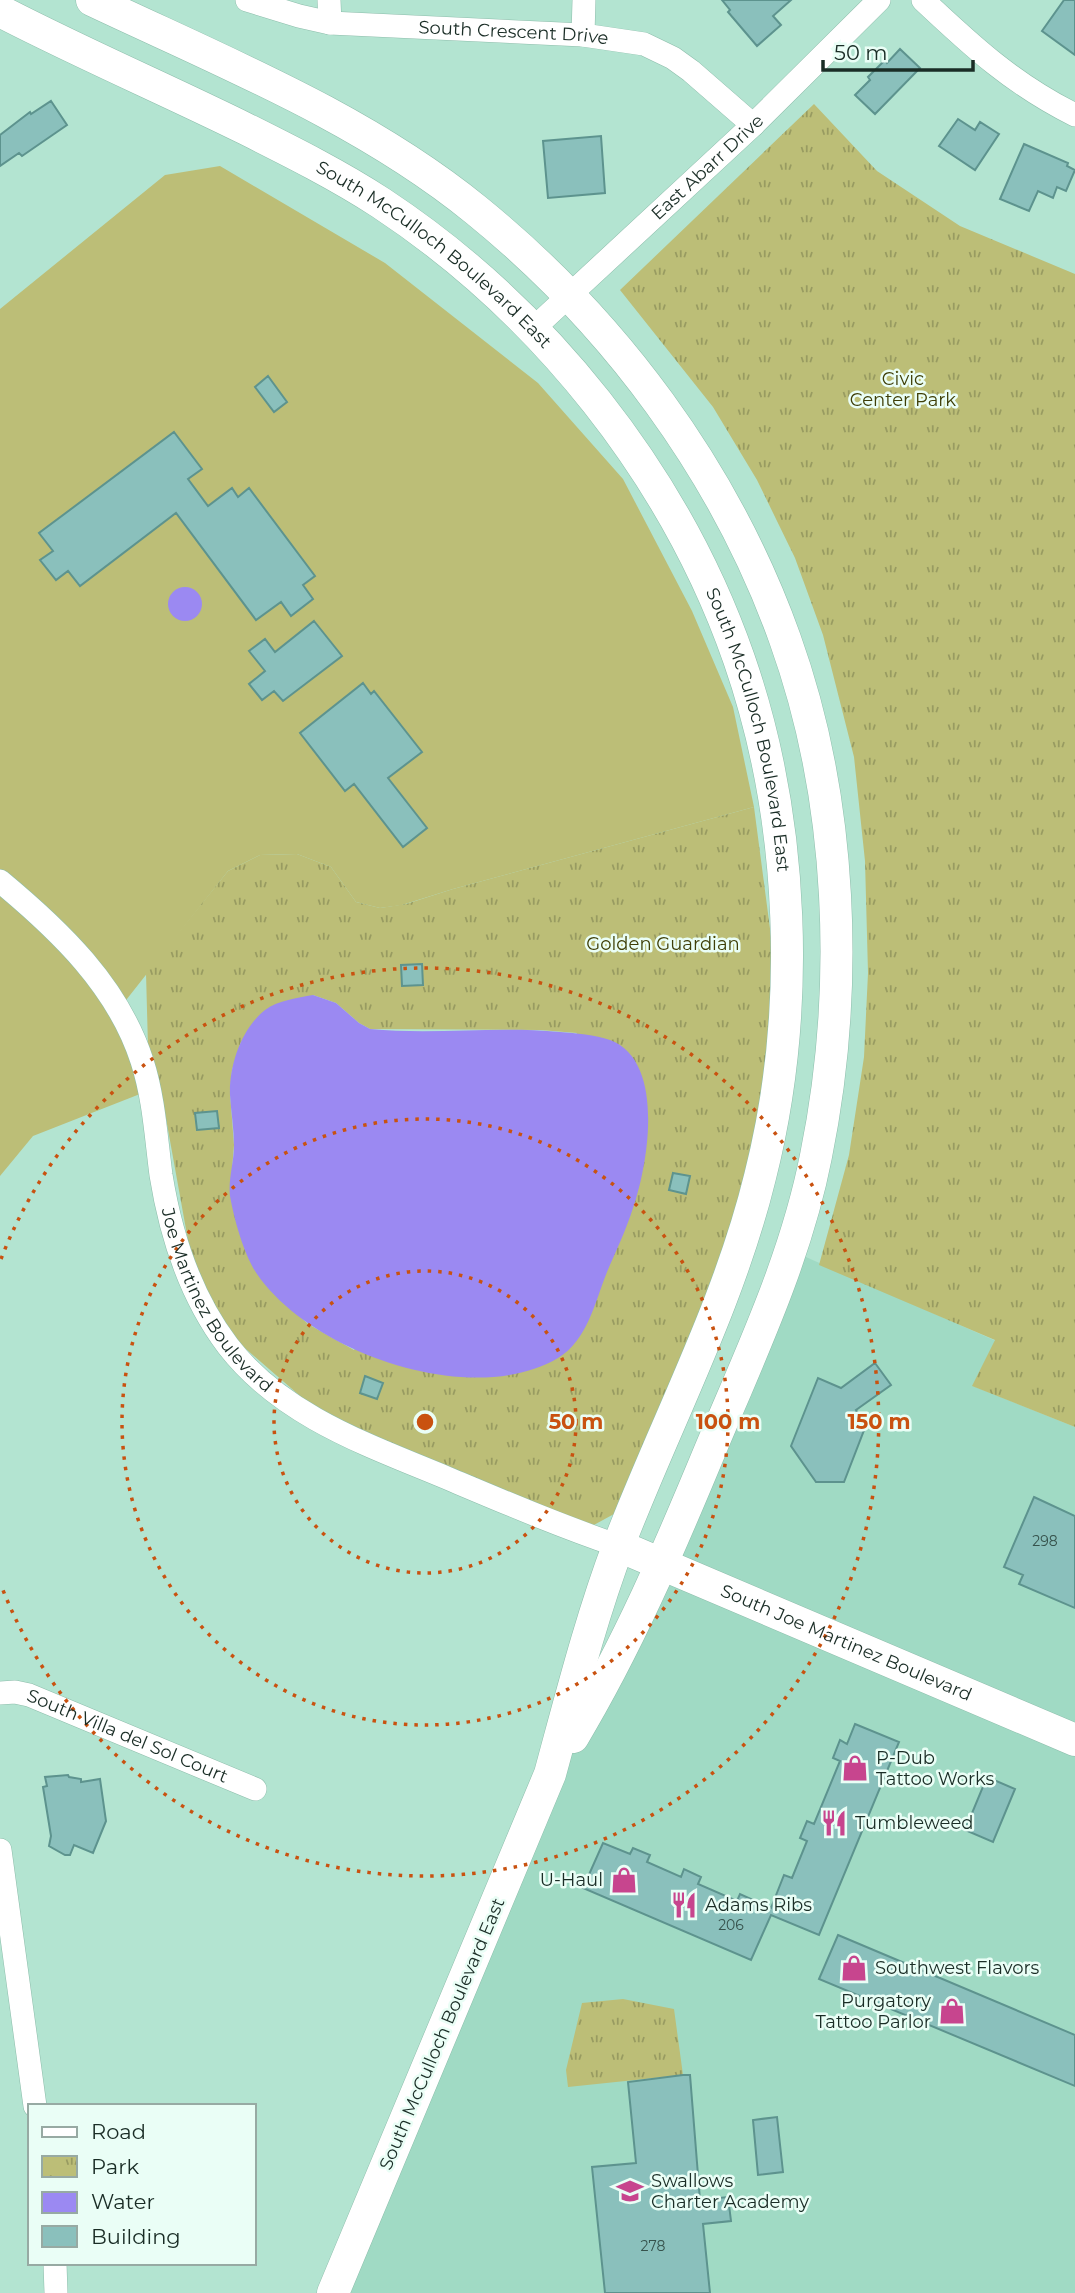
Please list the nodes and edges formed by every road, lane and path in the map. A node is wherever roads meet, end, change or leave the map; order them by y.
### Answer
1 (92, 0) edge
2 (247, 0) edge
3 (584, 0) edge
4 (879, 0) edge
5 (923, 0) edge
6 (329, 11) edge
7 (0, 12) edge
8 (583, 35) junction
9 (1075, 115) edge
10 (752, 125) junction
11 (569, 295) junction
12 (533, 329) junction
13 (0, 881) edge
14 (619, 1546) junction
15 (663, 1563) junction
16 (0, 1693) edge
17 (1075, 1740) edge
18 (551, 1774) junction
19 (255, 1789) dead end
20 (0, 1850) edge
21 (35, 2104) edge
22 (55, 2265) edge
23 (56, 2293) edge
24 (332, 2293) edge

1 - 11 main road, South McCulloch Boulevard East
2 - 6 street, South Crescent Drive
3 - 8 street
4 - 10 street, East Abarr Drive
5 - 9 street
6 - 8 street, South Crescent Drive
7 - 12 main road, South McCulloch Boulevard East
8 - 10 street, South Crescent Drive
10 - 11 street, East Abarr Drive
11 - 12 street, East Abarr Drive
11 - 15 main road, South McCulloch Boulevard East
12 - 14 main road, South McCulloch Boulevard East
13 - 14 street, Joe Martinez Boulevard
14 - 15 main road, South Joe Martinez Boulevard
14 - 18 main road, South McCulloch Boulevard East
15 - 17 main road, South Joe Martinez Boulevard
15 - 18 main road, South McCulloch Boulevard East
16 - 19 street, South Villa del Sol Court
18 - 24 main road, South McCulloch Boulevard East
20 - 21 street
22 - 23 street

